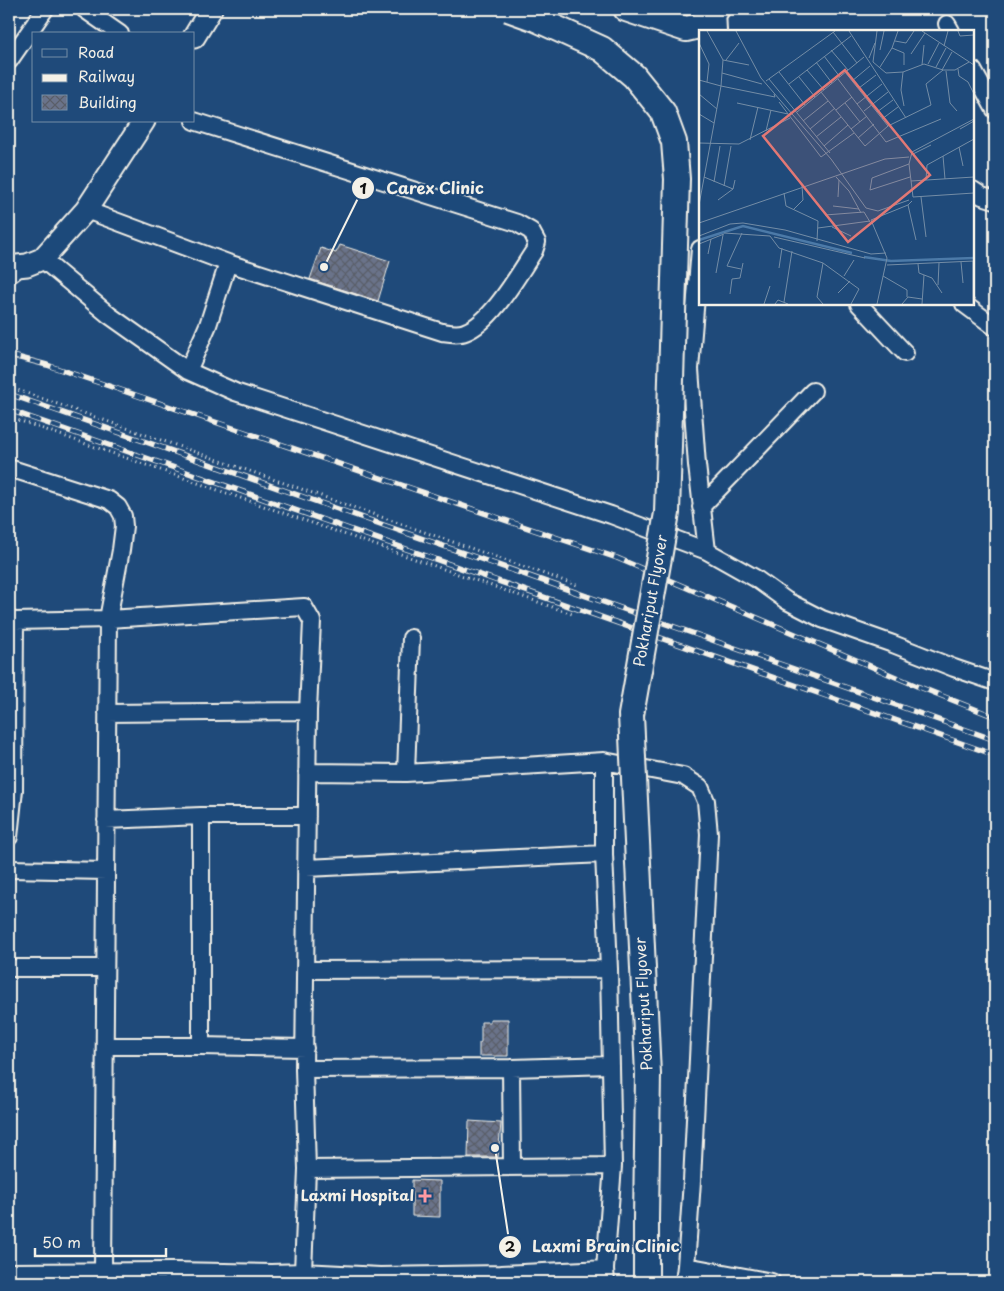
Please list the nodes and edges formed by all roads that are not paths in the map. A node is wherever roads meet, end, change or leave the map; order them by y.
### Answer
1 (45, 9) edge
2 (84, 9) edge
3 (211, 9) edge
4 (508, 9) edge
5 (626, 9) edge
6 (719, 22) edge
7 (117, 32) edge
8 (195, 35) edge
9 (9, 61) edge
10 (974, 72) edge
11 (995, 110) edge
12 (195, 121) edge
13 (143, 122) edge
14 (974, 191) edge
15 (995, 200) edge
16 (86, 210) junction
17 (42, 259) junction
18 (699, 261) edge
19 (228, 263) junction
20 (12, 267) edge
21 (860, 305) edge
22 (965, 305) edge
23 (995, 327) edge
24 (906, 353) dead end
25 (188, 371) junction
26 (813, 391) dead end
27 (9, 468) edge
28 (701, 507) junction
29 (707, 551) junction
30 (108, 619) junction
31 (12, 620) edge
32 (411, 638) dead end
33 (995, 682) edge
34 (11, 706) edge
35 (308, 711) junction
36 (107, 713) junction
37 (604, 761) junction
38 (307, 772) junction
39 (406, 772) junction
40 (11, 790) edge
41 (201, 816) junction
42 (306, 816) junction
43 (106, 820) junction
44 (9, 838) edge
45 (604, 854) junction
46 (306, 868) junction
47 (9, 869) edge
48 (106, 871) junction
49 (9, 968) edge
50 (105, 968) junction
51 (608, 969) junction
52 (305, 970) junction
53 (105, 1046) junction
54 (201, 1046) junction
55 (305, 1048) junction
56 (611, 1065) junction
57 (511, 1068) junction
58 (304, 1069) junction
59 (612, 1166) junction
60 (512, 1167) junction
61 (307, 1169) junction
62 (103, 1271) junction
63 (9, 1272) edge
64 (303, 1272) junction
65 (685, 1274) edge
66 (606, 1275) edge
67 (173, 1276) edge
68 (71, 1277) edge
69 (271, 1278) edge
70 (501, 1278) edge
71 (380, 1279) edge
72 (646, 1282) edge
73 (772, 1282) edge

1 - 9 street
2 - 7 street
3 - 8 street
4 - 72 main road, Pokhariput Flyover, bridge
5 - 6 main road
10 - 11 street
12 - 19 street
13 - 16 street
14 - 15 street
16 - 17 street
16 - 19 street
17 - 20 street
17 - 25 street
18 - 28 street
19 - 25 street
21 - 24 street
22 - 23 street
25 - 29 street
26 - 28 street
27 - 30 street
28 - 29 street
29 - 33 street
30 - 31 street
30 - 35 street
30 - 36 street
31 - 34 street
32 - 39 street
34 - 40 street
35 - 36 street
35 - 38 street
36 - 43 street
37 - 39 street
37 - 45 street
37 - 65 street
38 - 39 street
38 - 42 street
40 - 44 street
41 - 42 street
41 - 43 street
41 - 54 street
42 - 46 street
43 - 48 street
45 - 46 street
45 - 51 street
46 - 52 street
47 - 48 street
48 - 50 street
49 - 50 street
50 - 53 street
51 - 52 street
51 - 56 street
52 - 55 street
53 - 54 street
53 - 62 street
54 - 55 street
55 - 58 street
56 - 57 street
56 - 59 street
57 - 58 street
57 - 60 street
58 - 61 street
59 - 60 street
59 - 66 street
60 - 61 street
61 - 64 street
62 - 67 street
62 - 68 street
63 - 68 street
64 - 69 street
64 - 71 street
65 - 73 street
66 - 70 street
67 - 69 street
70 - 71 street

